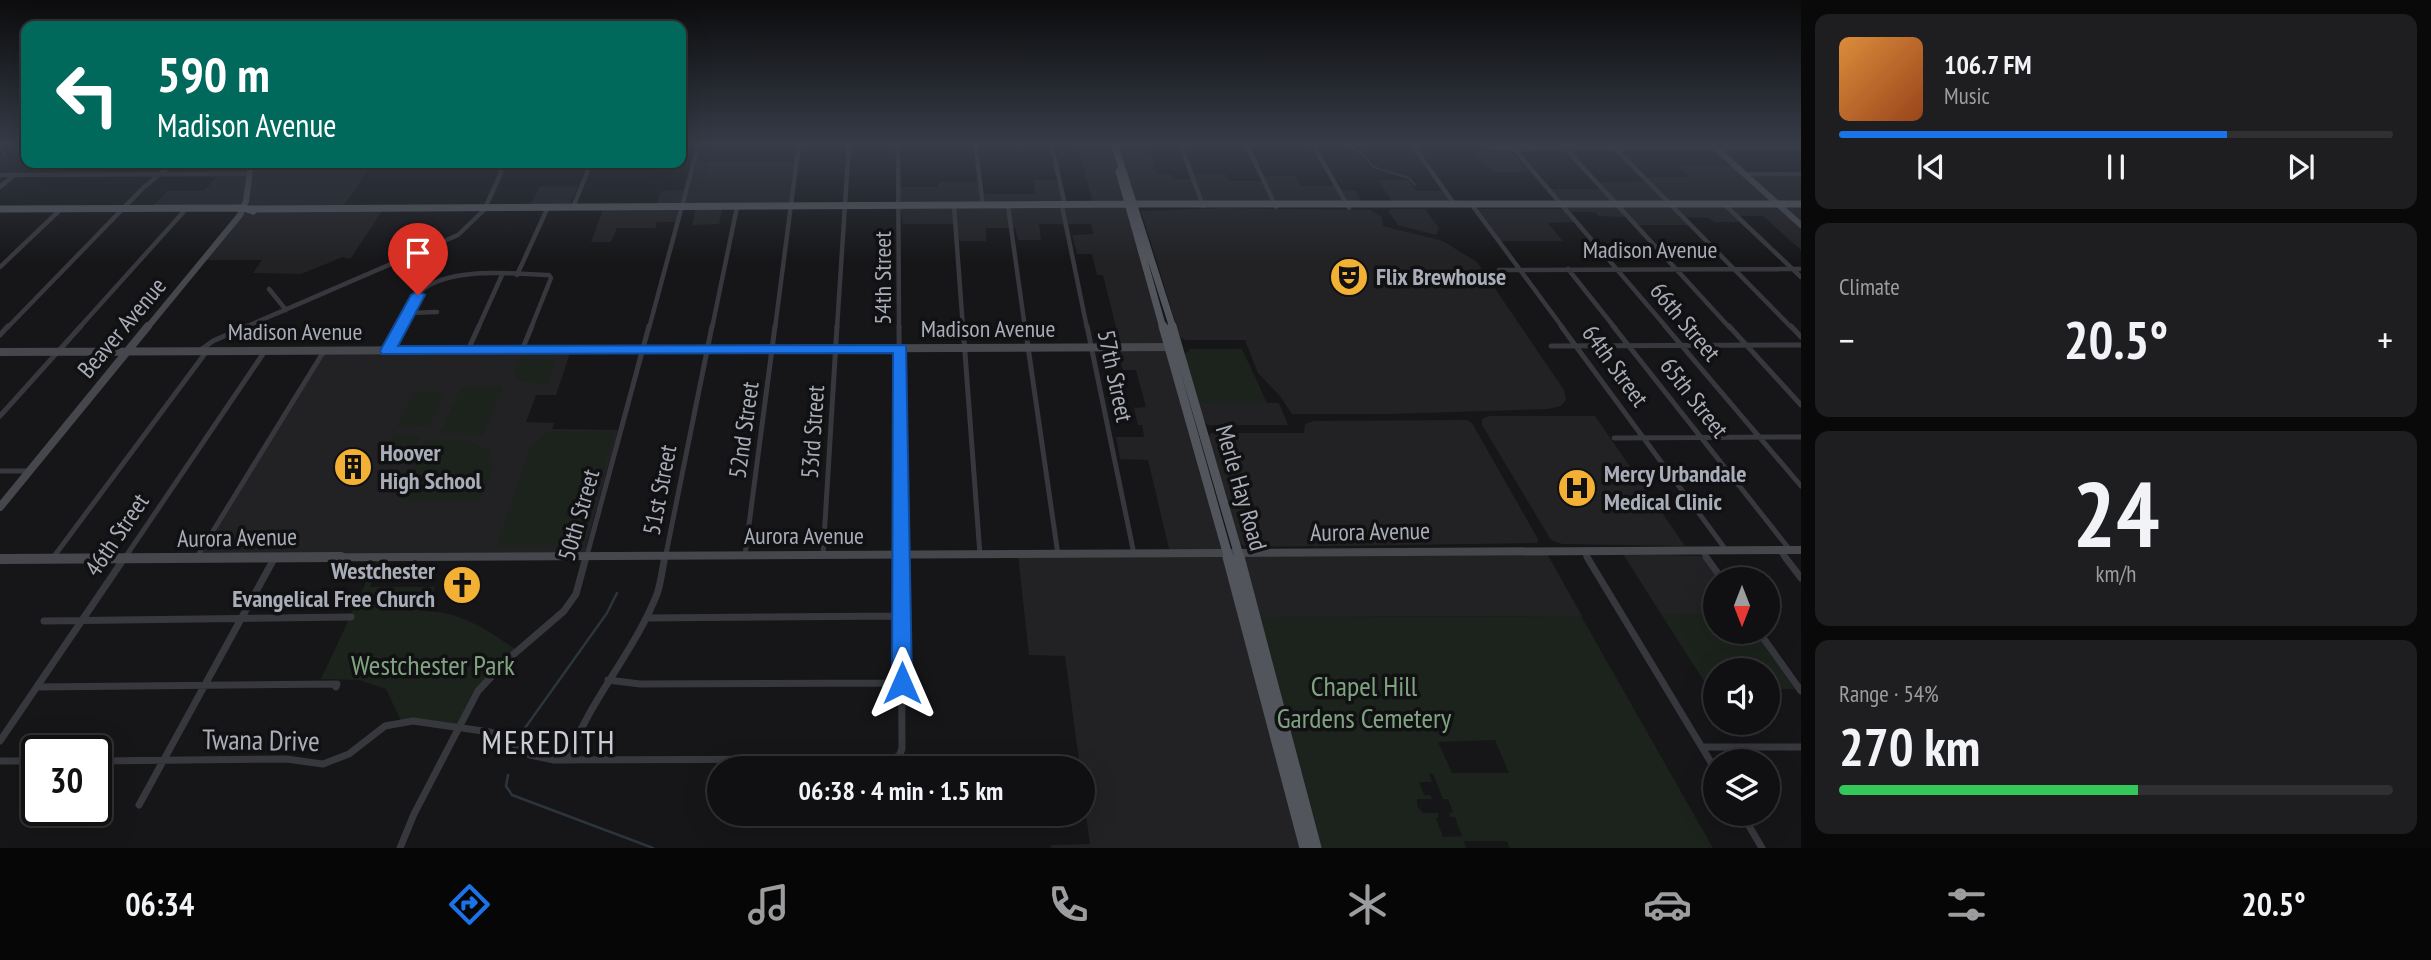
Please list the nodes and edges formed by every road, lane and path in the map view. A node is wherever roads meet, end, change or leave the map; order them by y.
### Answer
1 (153, 183) edge
2 (249, 183) edge
3 (497, 183) edge
4 (583, 183) edge
5 (689, 183) edge
6 (794, 183) edge
7 (847, 183) edge
8 (899, 183) edge
9 (981, 183) edge
10 (1059, 183) edge
11 (1125, 183) edge
12 (1195, 183) edge
13 (1265, 183) edge
14 (1334, 183) edge
15 (1439, 183) edge
16 (1542, 183) edge
17 (1597, 183) edge
18 (1649, 183) edge
19 (1754, 183) edge
20 (1671, 204) junction
21 (1724, 204) junction
22 (1778, 204) junction
23 (1801, 204) edge
24 (1275, 205) junction
25 (1455, 205) junction
26 (1472, 205) junction
27 (1561, 205) junction
28 (1617, 205) junction
29 (791, 206) junction
30 (846, 206) junction
31 (900, 206) junction
32 (954, 206) junction
33 (984, 206) junction
34 (1008, 206) junction
35 (1064, 206) junction
36 (1132, 206) junction
37 (1204, 206) junction
38 (1347, 206) junction
39 (548, 207) junction
40 (573, 207) junction
41 (683, 207) junction
42 (737, 207) junction
43 (187, 208) junction
44 (485, 208) junction
45 (0, 209) edge
46 (61, 209) junction
47 (124, 209) junction
48 (246, 209) junction
49 (1801, 225) edge
50 (0, 267) edge
51 (1568, 269) junction
52 (1616, 269) junction
53 (1676, 269) junction
54 (1734, 269) junction
55 (1792, 269) junction
56 (1801, 269) edge
57 (1499, 270) dead end
58 (1520, 270) junction
59 (502, 275) junction
60 (517, 275) junction
61 (1801, 277) edge
62 (269, 289) dead end
63 (286, 310) junction
64 (408, 313) junction
65 (437, 313) dead end
66 (0, 335) edge
67 (1801, 337) edge
68 (1746, 345) junction
69 (1801, 345) edge
70 (1551, 346) dead end
71 (1576, 346) junction
72 (1629, 346) junction
73 (1681, 346) junction
74 (1174, 347) junction
75 (965, 348) junction
76 (1028, 348) junction
77 (1092, 348) junction
78 (644, 349) junction
79 (708, 349) junction
80 (772, 349) junction
81 (836, 349) junction
82 (901, 349) junction
83 (468, 350) junction
84 (522, 350) junction
85 (203, 351) junction
86 (265, 351) junction
87 (324, 351) junction
88 (388, 351) junction
89 (0, 352) edge
90 (58, 352) junction
91 (128, 352) junction
92 (1801, 405) edge
93 (0, 416) edge
94 (1759, 437) junction
95 (1801, 437) edge
96 (1614, 438) dead end
97 (1643, 438) junction
98 (1701, 438) junction
99 (0, 471) edge
100 (29, 471) junction
101 (1801, 486) edge
102 (0, 507) edge
103 (1583, 550) junction
104 (1701, 550) junction
105 (1726, 550) junction
106 (1779, 550) junction
107 (1790, 550) junction
108 (1801, 550) edge
109 (1233, 553) junction
110 (1135, 554) junction
111 (745, 555) junction
112 (823, 555) junction
113 (901, 555) junction
114 (980, 555) junction
115 (1058, 555) junction
116 (588, 556) junction
117 (666, 556) junction
118 (196, 557) junction
119 (275, 557) junction
120 (124, 558) junction
121 (0, 559) edge
122 (52, 559) junction
123 (1713, 567) edge
124 (1801, 578) edge
125 (902, 616) junction
126 (351, 617) dead end
127 (241, 618) junction
128 (647, 618) junction
129 (82, 620) junction
130 (44, 621) dead end
131 (1768, 644) edge
132 (608, 680) junction
133 (902, 683) junction
134 (205, 685) junction
135 (37, 687) junction
136 (336, 687) dead end
137 (1801, 691) edge
138 (458, 726) junction
139 (0, 741) edge
140 (1702, 747) joint
141 (1801, 747) edge
142 (902, 748) joint
143 (568, 760) junction
144 (0, 761) edge
145 (21, 761) edge
146 (112, 761) edge
147 (163, 761) junction
148 (139, 805) dead end
149 (1749, 826) edge
150 (400, 848) edge
151 (1304, 848) edge
152 (1316, 848) edge
153 (1762, 848) edge

1 - 47 street
2 - 48 street, Beaver Avenue
3 - 44 street
4 - 40 street
5 - 41 street, 50th Street
6 - 29 street, 52nd Street
7 - 30 street, 53rd Street
8 - 31 street, 54th Street
9 - 33 street
10 - 35 street, 57th Street
11 - 36 main road, Merle Hay Road
12 - 37 street
13 - 24 street
14 - 38 street
15 - 25 street
16 - 27 street, 66th Street
17 - 28 street
18 - 20 street
19 - 22 street
20 - 21 main road
20 - 28 main road
20 - 54 street
21 - 22 main road
21 - 55 street
22 - 23 main road
22 - 49 street
24 - 37 main road
24 - 38 main road
25 - 26 main road
25 - 38 main road
26 - 27 main road
26 - 58 street, 64th Street
27 - 28 main road
27 - 52 street, 66th Street
28 - 53 street
29 - 30 main road
29 - 42 main road
29 - 80 street, 52nd Street
30 - 31 main road
30 - 81 street, 53rd Street
31 - 32 main road
31 - 82 street, 54th Street
32 - 33 main road
32 - 75 street
33 - 34 main road
34 - 35 main road
34 - 76 street
35 - 36 main road
35 - 77 street, 57th Street
36 - 37 main road
36 - 74 main road, Merle Hay Road
39 - 40 main road
39 - 44 main road
39 - 60 street
40 - 41 main road
41 - 42 main road
41 - 78 street, 50th Street
42 - 79 street, 51st Street
43 - 47 main road
43 - 48 main road
43 - 90 street
44 - 48 main road
44 - 63 street
45 - 46 main road
46 - 47 main road
46 - 50 street
47 - 66 street
48 - 91 street, Beaver Avenue
51 - 52 street, Madison Avenue
51 - 58 street, Madison Avenue
51 - 72 street, 65th Street
52 - 53 street, Madison Avenue
52 - 73 street, 66th Street
53 - 54 street, Madison Avenue
53 - 68 street
54 - 55 street, Madison Avenue
54 - 67 street
55 - 56 street, Madison Avenue
55 - 61 street
57 - 58 street, Madison Avenue
58 - 71 street, 64th Street
59 - 60 street
59 - 64 street
59 - 83 street
60 - 84 street
62 - 63 street
63 - 85 street
64 - 65 street
64 - 88 street
68 - 69 street
68 - 73 street
68 - 92 street
70 - 71 street
71 - 72 street
71 - 97 street, 64th Street
72 - 73 street
72 - 98 street, 65th Street
73 - 94 street, 66th Street
74 - 77 street, Madison Avenue
74 - 109 main road, Merle Hay Road
75 - 76 street, Madison Avenue
75 - 82 street, Madison Avenue
75 - 114 street
76 - 77 street, Madison Avenue
76 - 115 street
77 - 110 street, 57th Street
78 - 79 street, Madison Avenue
78 - 84 street, Madison Avenue
78 - 116 street, 50th Street
79 - 80 street, Madison Avenue
79 - 117 street, 51st Street
80 - 81 street, Madison Avenue
80 - 111 street, 52nd Street
81 - 82 street, Madison Avenue
81 - 112 street, 53rd Street
82 - 113 street, 54th Street
83 - 84 street, Madison Avenue
83 - 88 street, Madison Avenue
85 - 86 street, Madison Avenue
85 - 91 street, Madison Avenue
85 - 122 street
86 - 87 street, Madison Avenue
86 - 120 street, 46th Street
87 - 88 street, Madison Avenue
87 - 118 street
89 - 90 street, Madison Avenue
90 - 91 street, Madison Avenue
90 - 93 street
91 - 100 street, Beaver Avenue
94 - 95 street
94 - 98 street
94 - 101 street, 66th Street
96 - 97 street
97 - 98 street
97 - 105 street, 64th Street
98 - 107 street, 65th Street
99 - 100 street
100 - 102 street, Beaver Avenue
103 - 104 street, Aurora Avenue
103 - 109 street, Aurora Avenue
103 - 140 street
104 - 105 street, Aurora Avenue
104 - 123 street
105 - 106 street, Aurora Avenue
106 - 107 street, Aurora Avenue
106 - 124 street
107 - 108 street, Aurora Avenue
109 - 110 street, Aurora Avenue
109 - 151 main road, Merle Hay Road
109 - 152 main road, Merle Hay Road
110 - 115 street, Aurora Avenue
111 - 112 street, Aurora Avenue
111 - 117 street, Aurora Avenue
112 - 113 street, Aurora Avenue
113 - 114 street, Aurora Avenue
113 - 125 street, 54th Street
114 - 115 street, Aurora Avenue
116 - 117 street, Aurora Avenue
116 - 119 street, Aurora Avenue
116 - 138 street, 50th Street
117 - 128 street, 51st Street
118 - 119 street, Aurora Avenue
118 - 120 street, Aurora Avenue
119 - 127 street
120 - 122 street, Aurora Avenue
120 - 129 street, 46th Street
121 - 122 street, Aurora Avenue
125 - 128 street
125 - 133 street, 54th Street
126 - 127 street
127 - 129 street
127 - 134 street
128 - 132 street, 51st Street
129 - 130 street
129 - 135 street, 46th Street
131 - 137 street
132 - 133 street
132 - 143 street, 51st Street
133 - 142 street, 54th Street
134 - 135 street
134 - 136 street
134 - 147 street
135 - 139 street, 46th Street
138 - 143 street, Twana Drive
138 - 147 street, Twana Drive
138 - 150 street, 50th Street
140 - 141 street
142 - 143 street, Twana Drive
144 - 145 street
146 - 147 street, Twana Drive
147 - 148 street
149 - 153 street

